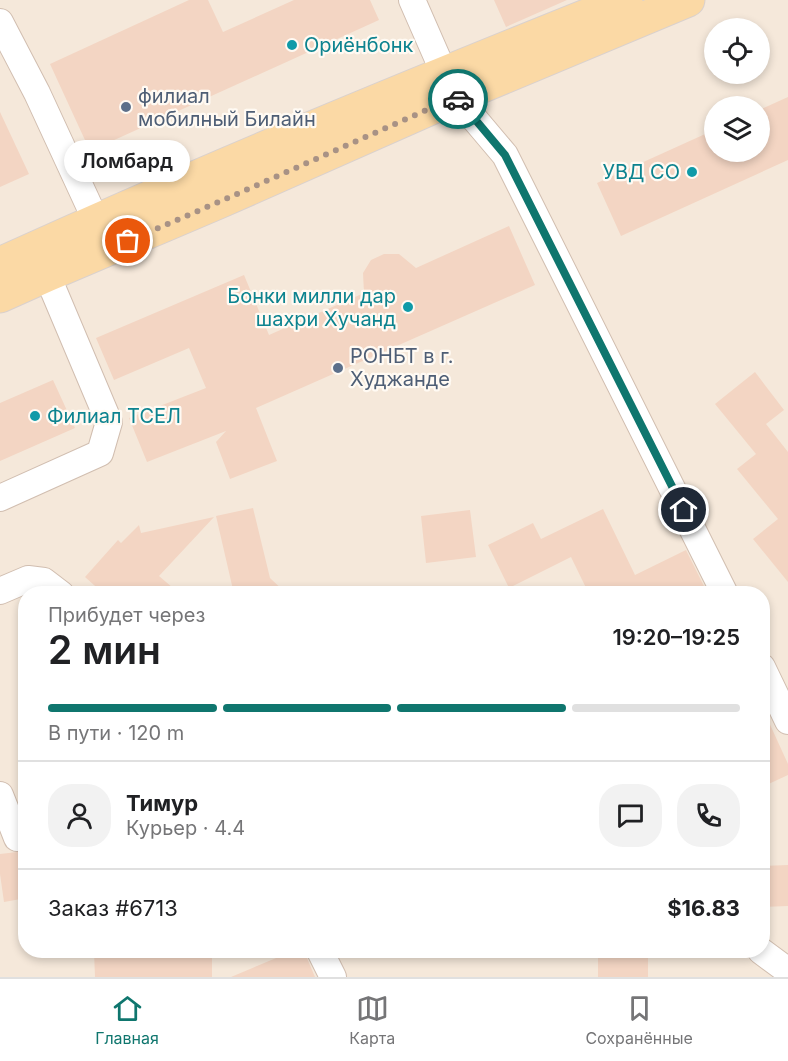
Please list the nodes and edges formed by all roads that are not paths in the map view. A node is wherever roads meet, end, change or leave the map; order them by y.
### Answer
1 (412, 0) edge
2 (626, 0) edge
3 (688, 0) edge
4 (0, 22) edge
5 (450, 85) junction
6 (102, 235) junction
7 (0, 264) edge
8 (47, 274) junction
9 (0, 296) edge
10 (0, 498) edge
11 (51, 586) edge
12 (722, 586) edge
13 (0, 591) edge
14 (772, 671) edge
15 (788, 722) edge
16 (0, 795) edge
17 (18, 838) edge
18 (324, 958) edge
19 (770, 958) edge
20 (788, 971) edge
21 (333, 977) edge

1 - 5 street
2 - 5 main road
3 - 5 main road
4 - 6 street
5 - 6 main road
5 - 12 street
6 - 7 main road
6 - 8 main road
8 - 9 main road
8 - 10 street
11 - 13 street
14 - 15 street
16 - 17 street
18 - 21 street
19 - 20 street

